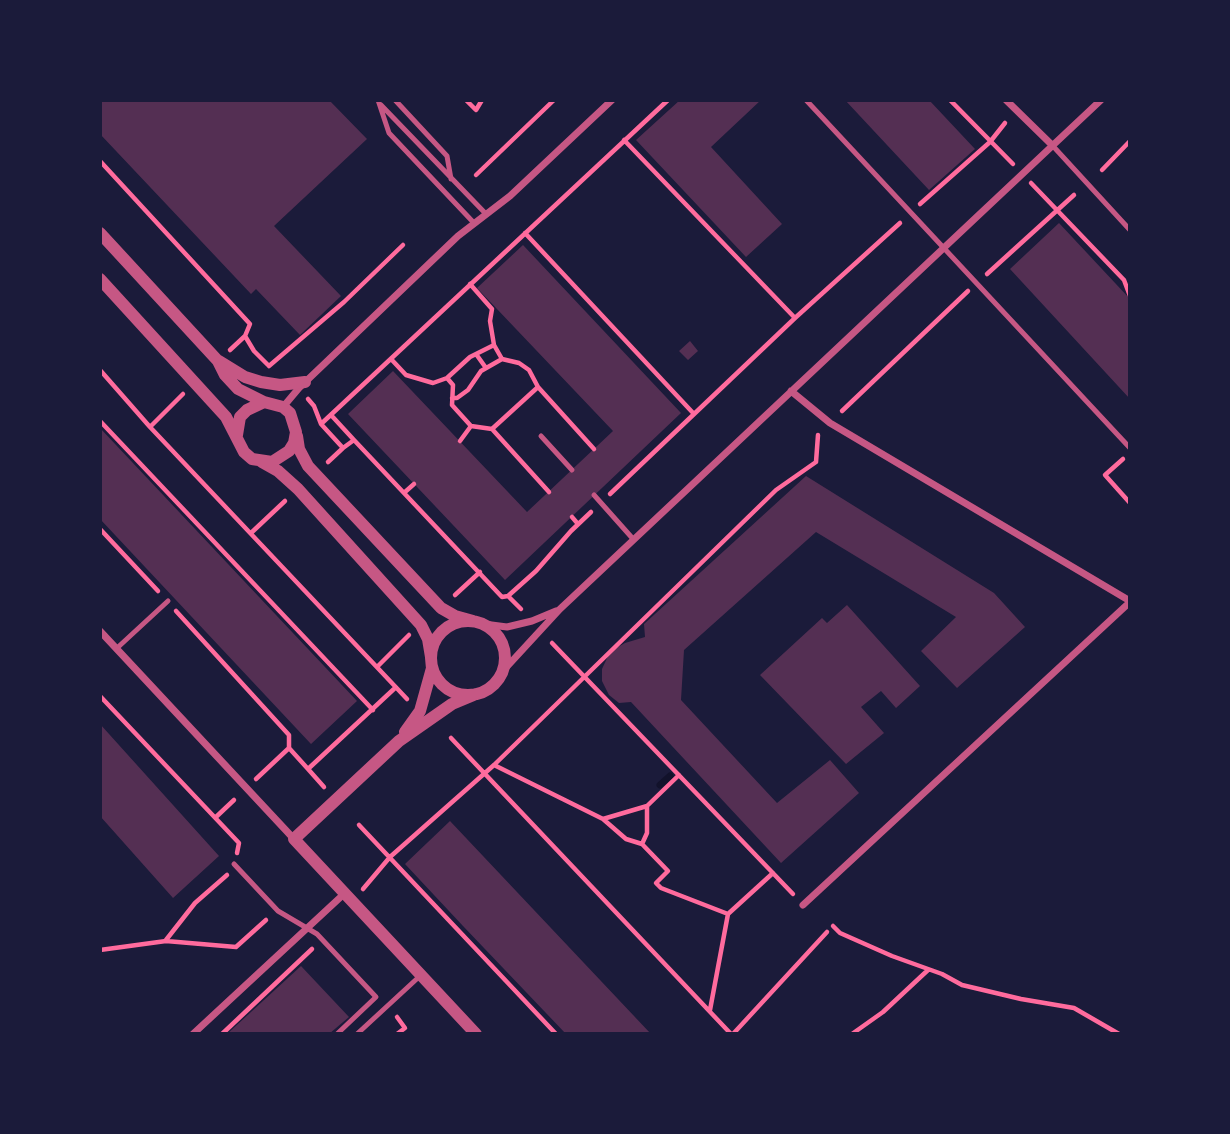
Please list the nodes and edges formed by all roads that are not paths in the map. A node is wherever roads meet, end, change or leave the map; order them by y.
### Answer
1 (395, 100) edge
2 (612, 100) edge
3 (806, 100) edge
4 (1006, 100) edge
5 (1101, 100) edge
6 (378, 101) edge
7 (1052, 145) junction
8 (451, 179) junction
9 (485, 214) junction
10 (474, 223) junction
11 (1130, 230) edge
12 (100, 233) edge
13 (944, 247) junction
14 (100, 279) edge
15 (218, 361) junction
16 (305, 382) junction
17 (791, 391) junction
18 (264, 402) junction
19 (283, 407) junction
20 (296, 432) junction
21 (237, 435) junction
22 (541, 436) dead end
23 (1130, 447) edge
24 (262, 462) junction
25 (572, 470) dead end
26 (594, 495) dead end
27 (634, 540) junction
28 (168, 601) road end
29 (1130, 601) edge
30 (560, 609) junction
31 (478, 623) junction
32 (100, 631) edge
33 (116, 649) junction
34 (432, 662) junction
35 (502, 672) junction
36 (476, 694) junction
37 (398, 741) junction
38 (294, 839) junction
39 (234, 864) road end
40 (345, 893) junction
41 (803, 905) road end
42 (307, 929) junction
43 (421, 975) junction
44 (193, 1034) edge
45 (337, 1034) edge
46 (357, 1034) edge
47 (476, 1034) edge

1 - 8 lane
2 - 9 street
3 - 13 lane
4 - 7 street
5 - 7 street
6 - 8 lane
6 - 10 lane
7 - 11 lane
7 - 13 street
8 - 9 lane
9 - 10 street
10 - 16 street
12 - 15 street
13 - 17 street
13 - 23 lane
14 - 21 street
15 - 16 street
15 - 18 street
16 - 19 street
17 - 27 street
17 - 29 street
18 - 19 street
18 - 21 street
19 - 20 street
20 - 24 street
20 - 31 street
21 - 24 street
22 - 25 lane
24 - 34 street
26 - 27 lane
27 - 30 street
28 - 33 lane
29 - 41 street
30 - 31 street
30 - 35 street
31 - 34 street
31 - 35 street
32 - 33 street
33 - 38 street
34 - 36 street
34 - 37 street
35 - 36 street
36 - 37 street
37 - 38 street
38 - 40 street
39 - 42 lane
40 - 42 street
40 - 43 street
42 - 44 street
42 - 45 lane
43 - 46 lane
43 - 47 street

